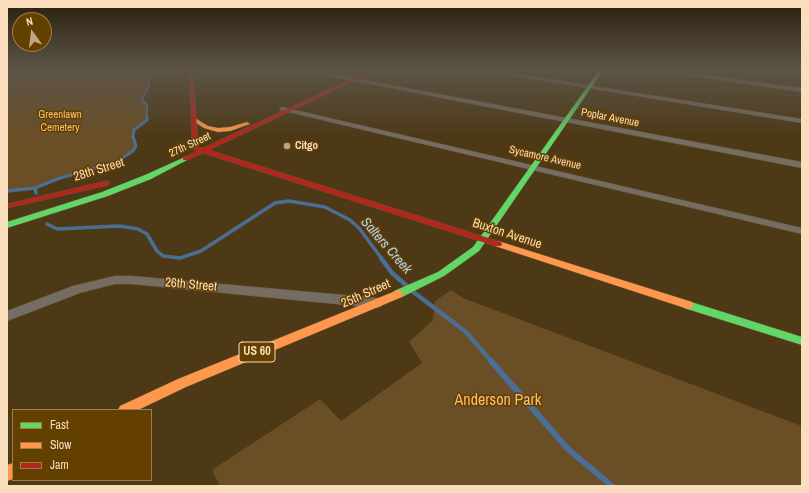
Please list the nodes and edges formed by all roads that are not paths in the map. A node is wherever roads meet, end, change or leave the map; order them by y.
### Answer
1 (193, 92) edge
2 (324, 92) edge
3 (419, 92) edge
4 (585, 92) edge
5 (620, 92) edge
6 (287, 110) junction
7 (195, 120) junction
8 (566, 120) junction
9 (802, 121) edge
10 (247, 124) junction
11 (195, 148) junction
12 (204, 152) junction
13 (802, 165) edge
14 (533, 167) junction
15 (7, 206) edge
16 (7, 225) edge
17 (802, 231) edge
18 (483, 240) junction
19 (385, 300) junction
20 (7, 316) edge
21 (802, 341) edge
22 (127, 409) edge

1 - 7 main road
2 - 6 main road, 27th Street
3 - 8 street, Poplar Avenue
4 - 8 main road, 25th Street / US 60
5 - 9 street
6 - 10 main road, 27th Street
6 - 12 main road, 27th Street
6 - 14 street, Sycamore Avenue
7 - 10 main road
7 - 11 main road
8 - 13 street, Poplar Avenue
8 - 14 main road, 25th Street / US 60
10 - 11 main road, 27th Street
11 - 12 main road, Buxton Avenue
11 - 15 main road, 28th Street
12 - 16 main road, 27th Street
12 - 18 main road, Buxton Avenue
14 - 17 street, Sycamore Avenue
14 - 18 main road, 25th Street / US 60
18 - 19 main road, 25th Street / US 60
18 - 21 main road, Buxton Avenue
19 - 20 street, 26th Street
19 - 22 main road, 25th Street / US 60

